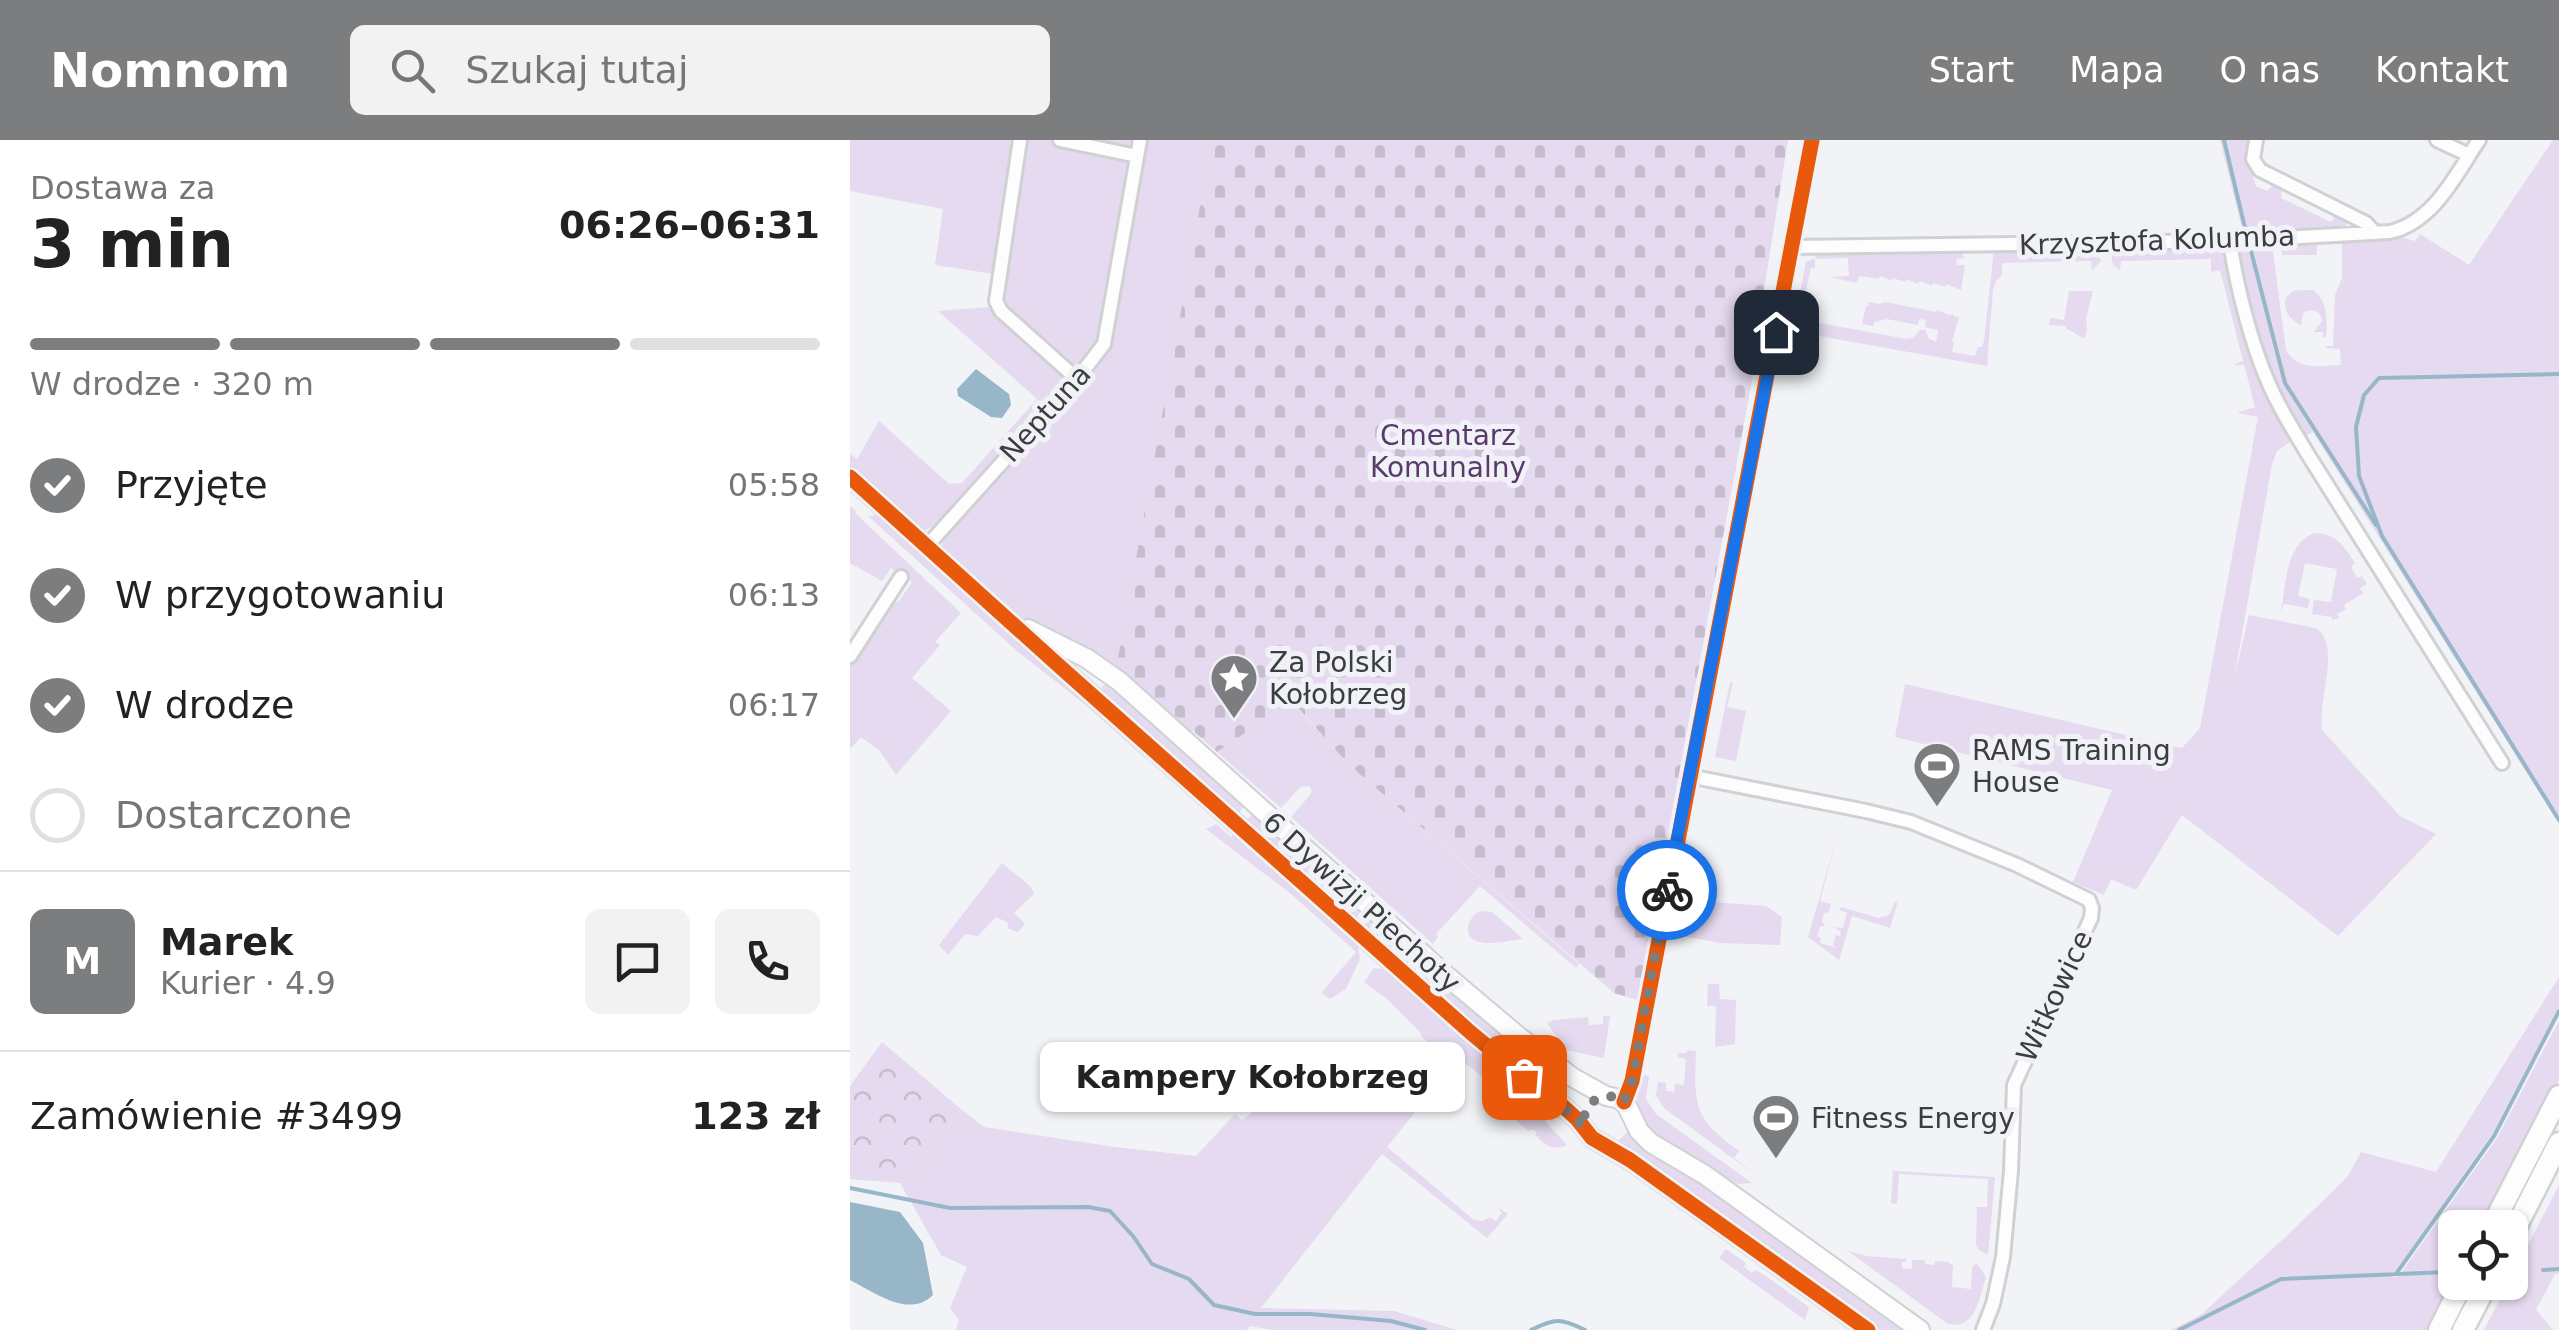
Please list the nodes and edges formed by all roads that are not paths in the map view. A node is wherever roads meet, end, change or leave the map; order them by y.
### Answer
1 (1020, 140) edge
2 (1060, 140) edge
3 (1140, 140) edge
4 (1812, 140) edge
5 (2256, 140) edge
6 (2438, 140) edge
7 (2479, 140) edge
8 (1137, 156) junction
9 (2468, 156) junction
10 (2376, 233) junction
11 (2230, 240) junction
12 (1793, 247) junction
13 (1076, 379) junction
14 (850, 477) edge
15 (926, 546) junction
16 (901, 577) dead end
17 (1006, 617) junction
18 (850, 656) edge
19 (1106, 671) junction
20 (1090, 691) junction
21 (2502, 763) dead end
22 (1689, 776) junction
23 (2559, 1096) edge
24 (1620, 1104) junction
25 (1584, 1127) junction
26 (1602, 1142) junction
27 (2559, 1143) edge
28 (2500, 1210) edge
29 (2525, 1210) edge
30 (2454, 1300) edge
31 (2479, 1300) edge
32 (1868, 1330) edge
33 (1920, 1330) edge
34 (1983, 1330) edge
35 (2439, 1330) edge
36 (2463, 1330) edge

1 - 13 street
2 - 8 street
3 - 8 street, Neptuna
4 - 12 street
5 - 10 street
6 - 9 street
7 - 9 street, Krzysztofa Kolumba
8 - 13 street, Neptuna
9 - 10 street, Krzysztofa Kolumba
10 - 11 street, Krzysztofa Kolumba
11 - 12 street, Krzysztofa Kolumba
11 - 21 street
12 - 22 street
13 - 15 street, Neptuna
14 - 15 street, 6 Dywizji Piechoty
15 - 17 street, 6 Dywizji Piechoty
16 - 18 street
17 - 19 street, 6 Dywizji Piechoty
17 - 20 street, 6 Dywizji Piechoty
19 - 20 street
19 - 24 street, 6 Dywizji Piechoty
20 - 25 street, 6 Dywizji Piechoty
22 - 24 street
22 - 34 street, Witkowice
23 - 28 main road
24 - 25 street
24 - 26 street
24 - 33 street, 6 Dywizji Piechoty
25 - 26 street, 6 Dywizji Piechoty
26 - 32 street, 6 Dywizji Piechoty
27 - 29 main road
30 - 35 main road
31 - 36 main road

